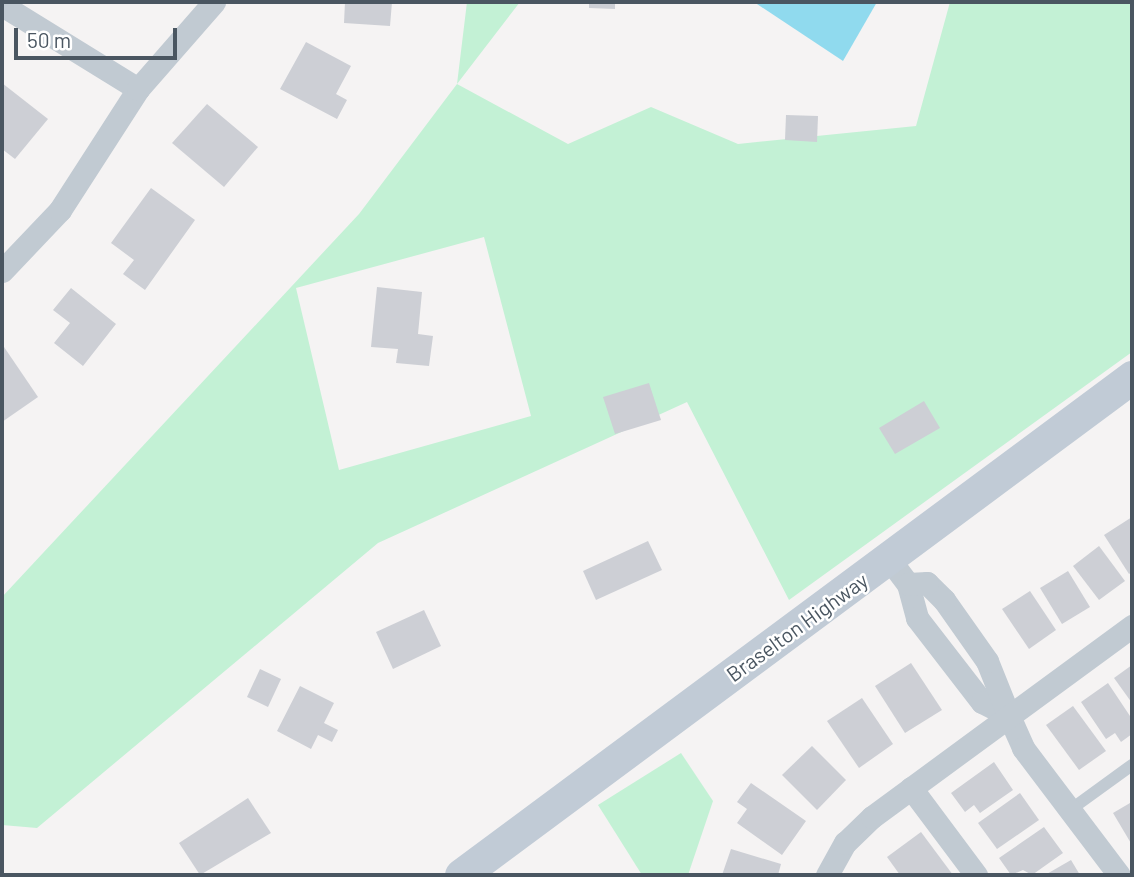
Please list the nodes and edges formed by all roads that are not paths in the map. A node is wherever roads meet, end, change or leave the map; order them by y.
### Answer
1 (214, 2) edge
2 (2, 5) edge
3 (138, 89) junction
4 (2, 271) edge
5 (1132, 377) edge
6 (899, 572) junction
7 (1132, 626) edge
8 (1009, 716) junction
9 (1132, 765) edge
10 (911, 788) junction
11 (1070, 810) junction
12 (461, 875) edge
13 (827, 875) edge
14 (976, 875) edge
15 (1119, 875) edge

1 - 3 street
2 - 3 street
3 - 4 street
5 - 6 main road, Braselton Highway
6 - 8 street
6 - 8 street
6 - 12 main road, Braselton Highway
7 - 8 street
8 - 10 street
8 - 11 street
9 - 11 lane
10 - 13 street
10 - 14 street
11 - 15 street

